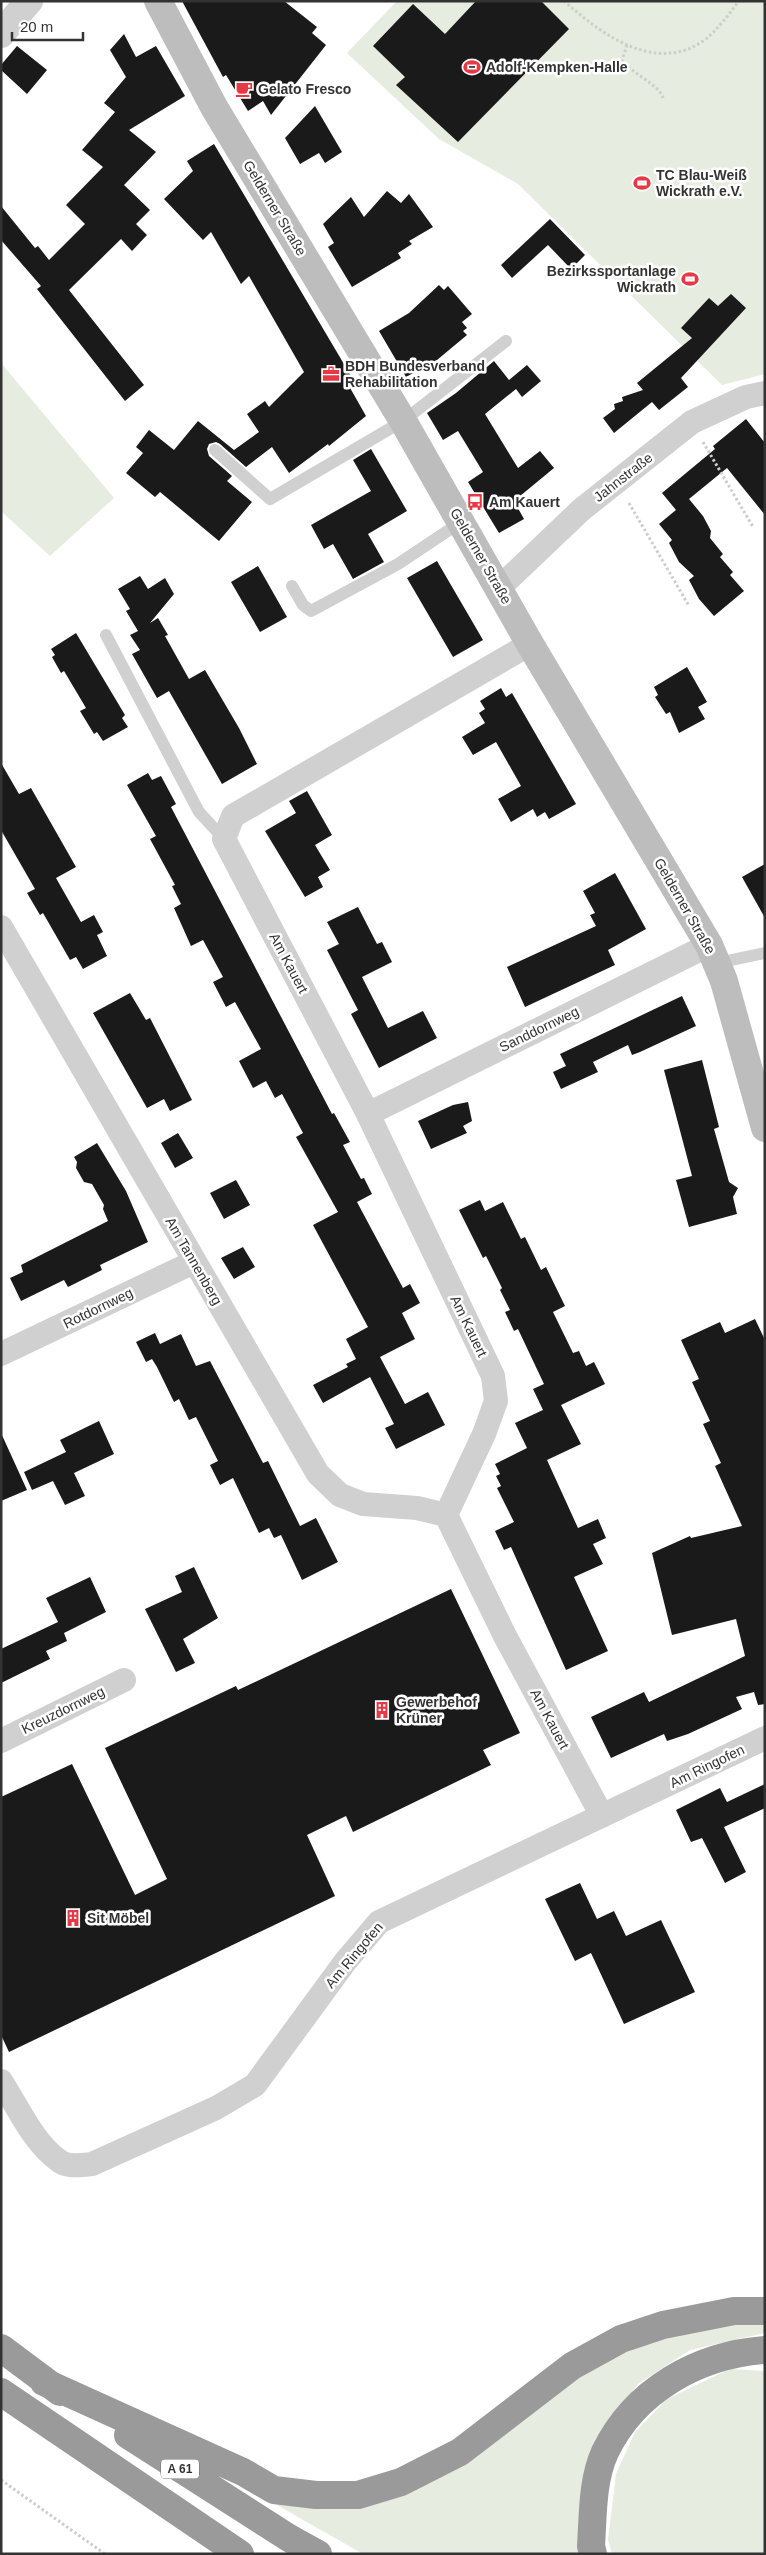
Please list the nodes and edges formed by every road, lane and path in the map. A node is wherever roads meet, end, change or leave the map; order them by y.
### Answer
1 (158, 1) edge
2 (564, 1) edge
3 (739, 1) edge
4 (627, 45) junction
5 (663, 98) dead end
6 (506, 341) dead end
7 (765, 393) edge
8 (404, 420) junction
9 (692, 422) junction
10 (215, 450) dead end
11 (616, 482) junction
12 (462, 522) junction
13 (753, 527) dead end
14 (292, 586) dead end
15 (499, 588) junction
16 (689, 606) dead end
17 (106, 635) dead end
18 (530, 644) junction
19 (224, 839) junction
20 (1, 927) edge
21 (765, 953) edge
22 (713, 954) junction
23 (368, 1114) junction
24 (765, 1128) edge
25 (194, 1262) junction
26 (1, 1354) edge
27 (446, 1515) junction
28 (124, 1680) dead end
29 (765, 1738) edge
30 (1, 1741) edge
31 (602, 1816) junction
32 (1, 2081) edge
33 (765, 2310) edge
34 (1, 2348) edge
35 (765, 2350) edge
36 (44, 2382) junction
37 (1, 2392) edge
38 (1, 2480) edge
39 (105, 2554) edge
40 (240, 2554) edge
41 (318, 2554) edge
42 (593, 2554) edge

1 - 8 main road, Gelderner Straße
2 - 4 path
3 - 4 path
4 - 5 path
6 - 8 lane
7 - 9 street, Jahnstraße
8 - 10 lane
8 - 12 main road, Gelderner Straße
9 - 11 street, Jahnstraße
9 - 13 path
11 - 15 street, Jahnstraße
11 - 16 path
12 - 14 lane
12 - 15 main road, Gelderner Straße
15 - 18 main road, Gelderner Straße
17 - 19 lane, Am Kauert
18 - 19 street
18 - 22 main road, Gelderner Straße
19 - 23 street, Am Kauert
20 - 25 street, Am Tannenberg
21 - 22 lane
22 - 23 street, Sanddornweg
22 - 24 main road, Gelderner Straße
23 - 27 street, Am Kauert
25 - 26 street, Rotdornweg
25 - 27 street, Am Tannenberg
27 - 31 street, Am Kauert
28 - 30 street, Kreuzdornweg
29 - 31 street, Am Ringofen
31 - 32 street, Am Ringofen
33 - 36 highway
34 - 36 highway, A 61
35 - 42 highway
36 - 41 highway, A 61
37 - 40 highway, A 61
38 - 39 path

